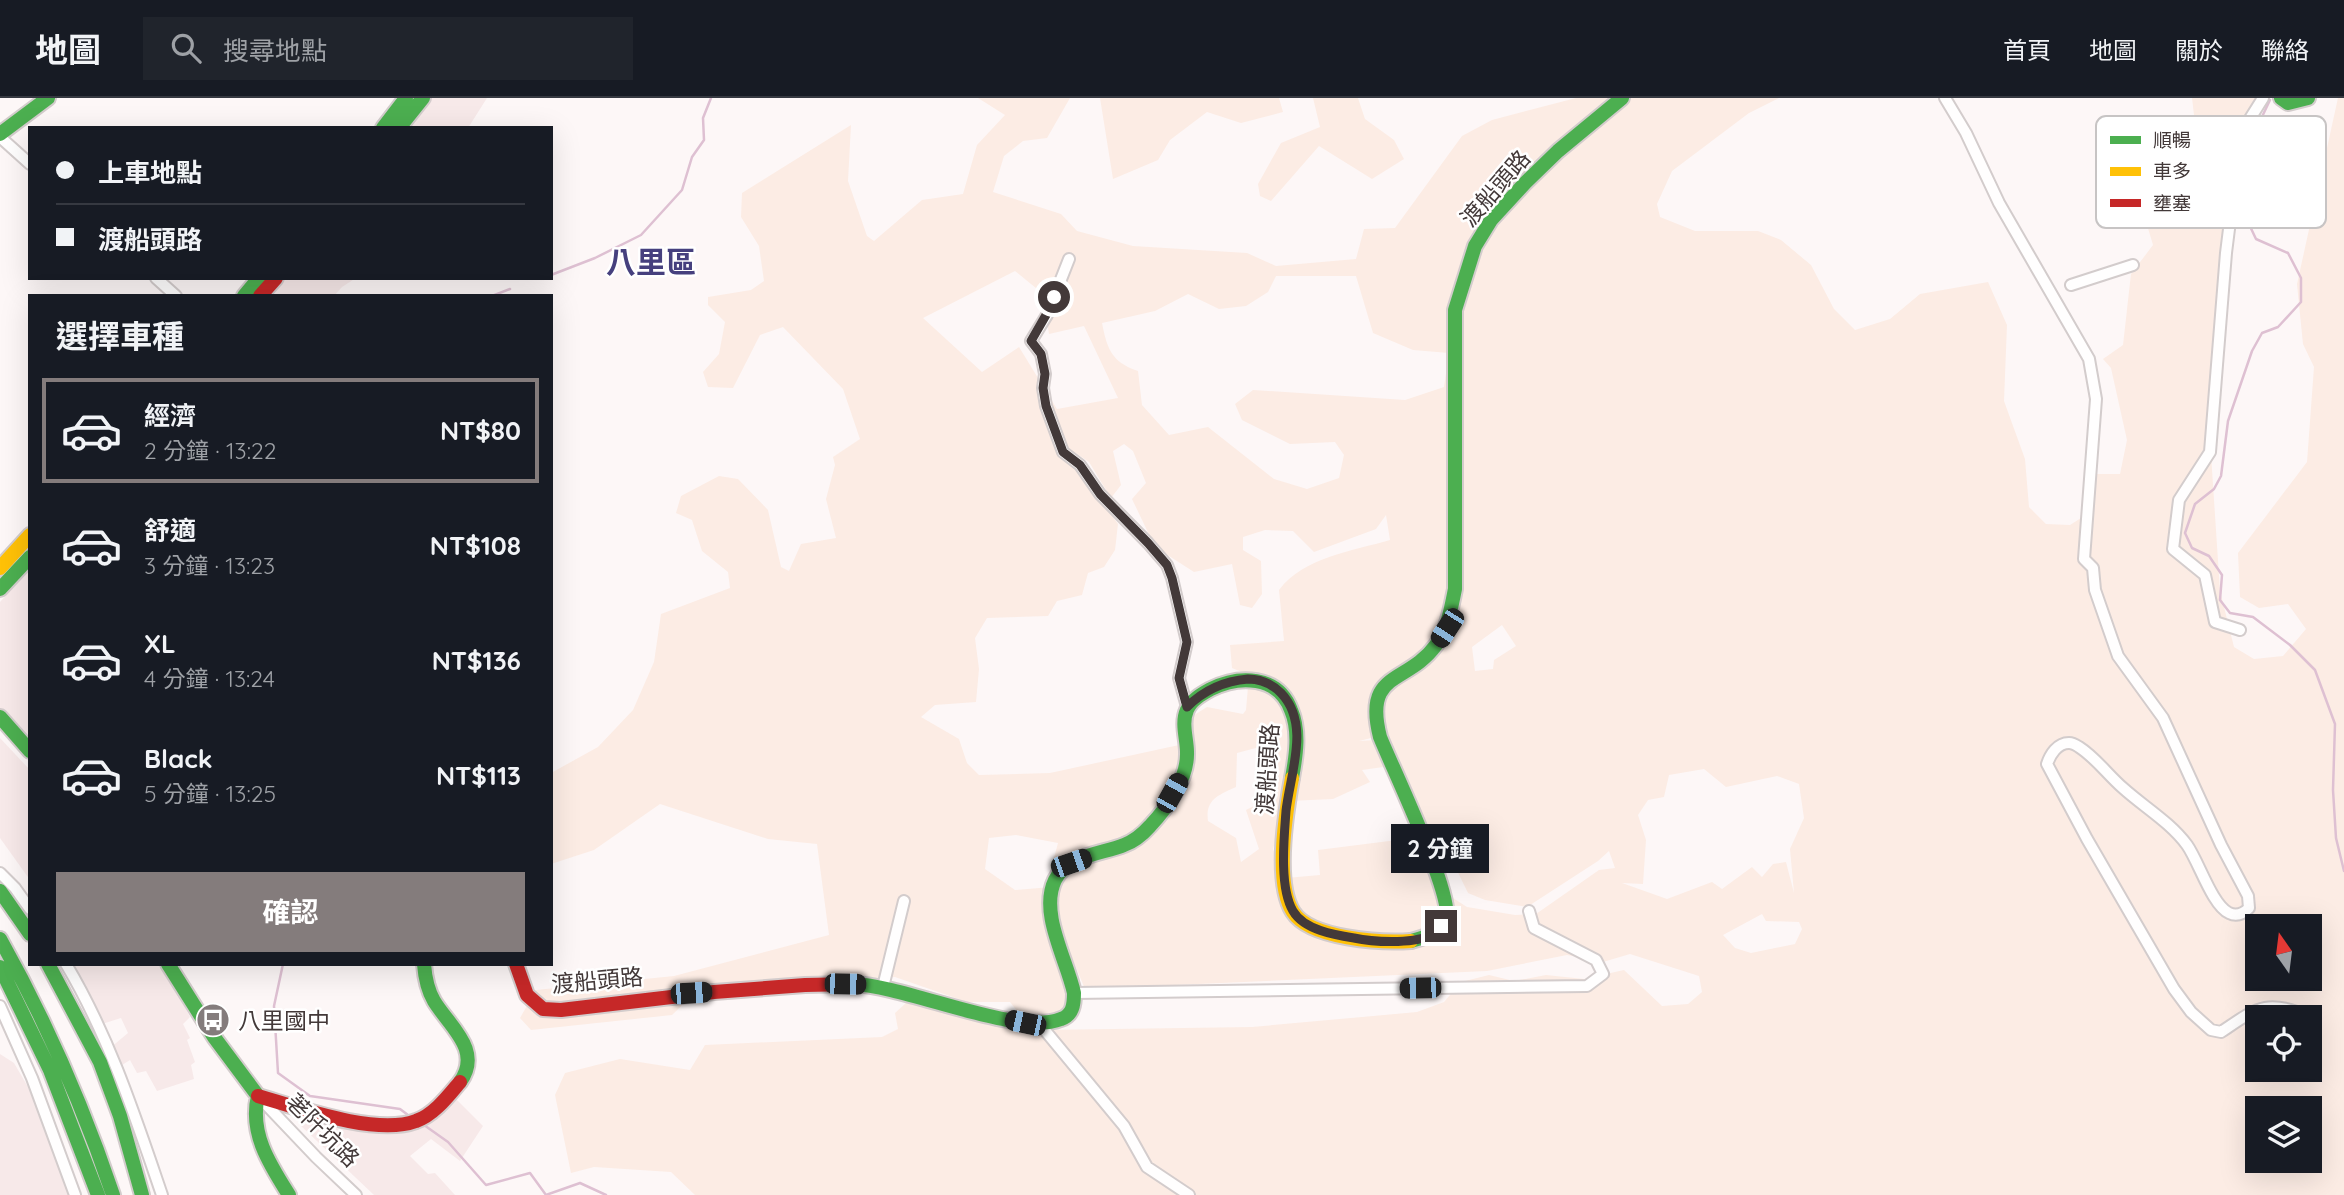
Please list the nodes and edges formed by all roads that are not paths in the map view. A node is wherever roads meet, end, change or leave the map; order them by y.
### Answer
1 (48, 98) edge
2 (406, 98) edge
3 (423, 98) edge
4 (1622, 98) edge
5 (1945, 98) edge
6 (2263, 98) edge
7 (2281, 98) edge
8 (2308, 98) edge
9 (2252, 116) edge
10 (385, 126) edge
11 (402, 126) edge
12 (0, 135) edge
13 (28, 162) edge
14 (2229, 228) edge
15 (1069, 259) dead end
16 (2133, 265) dead end
17 (158, 280) edge
18 (257, 280) edge
19 (274, 280) edge
20 (2071, 285) dead end
21 (174, 294) edge
22 (246, 294) edge
23 (262, 294) edge
24 (28, 537) edge
25 (28, 558) edge
26 (0, 568) edge
27 (0, 589) edge
28 (2240, 630) dead end
29 (1187, 707) junction
30 (0, 717) edge
31 (28, 749) edge
32 (0, 873) edge
33 (0, 891) edge
34 (904, 901) dead end
35 (28, 906) edge
36 (1529, 911) dead end
37 (28, 931) edge
38 (0, 939) edge
39 (49, 966) edge
40 (67, 966) edge
41 (169, 966) edge
42 (424, 966) edge
43 (517, 966) edge
44 (0, 967) edge
45 (883, 987) junction
46 (0, 988) edge
47 (1075, 993) junction
48 (0, 1006) edge
49 (2245, 1016) edge
50 (1038, 1022) junction
51 (258, 1096) junction
52 (75, 1195) edge
53 (85, 1195) edge
54 (98, 1195) edge
55 (113, 1195) edge
56 (142, 1195) edge
57 (162, 1195) edge
58 (289, 1195) edge
59 (356, 1195) edge
60 (1188, 1195) edge

1 - 12 main road
2 - 10 main road
3 - 11 main road
4 - 29 main road, 渡船頭路
5 - 49 street
6 - 9 street
7 - 8 main road
12 - 13 street
14 - 28 street
15 - 29 street
16 - 20 street
17 - 21 street
18 - 22 main road
19 - 23 main road
24 - 26 main road
25 - 27 main road
29 - 47 main road
30 - 31 main road
32 - 35 street
33 - 37 main road
34 - 45 street
36 - 47 street
38 - 55 main road
39 - 56 main road
40 - 57 street
41 - 51 main road, 荖阡坑路
42 - 51 main road
43 - 45 main road, 渡船頭路
44 - 54 main road
45 - 50 main road, 渡船頭路
46 - 53 main road
47 - 50 main road, 渡船頭路
48 - 52 street
50 - 60 street
51 - 58 main road, 荖阡坑路
51 - 59 street, 荖阡坑路

